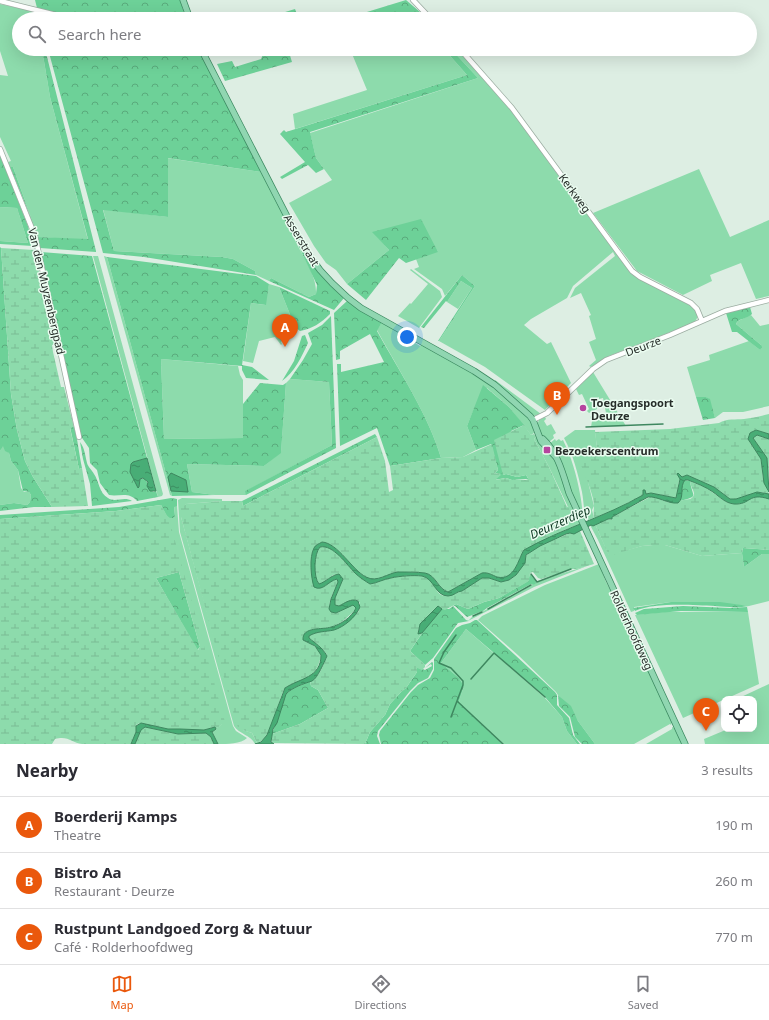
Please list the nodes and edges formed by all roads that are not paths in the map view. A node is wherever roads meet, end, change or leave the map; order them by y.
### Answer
1 (183, 0) edge
2 (413, 0) edge
3 (0, 1) edge
4 (44, 12) edge
5 (187, 12) edge
6 (424, 12) edge
7 (205, 56) edge
8 (466, 56) edge
9 (0, 149) edge
10 (769, 300) edge
11 (702, 321) junction
12 (533, 420) junction
13 (79, 438) dead end
14 (580, 518) joint
15 (685, 744) edge

1 - 5 main road
2 - 6 street
3 - 4 street
7 - 12 main road, Asserstraat
8 - 11 street, Kerkweg
9 - 13 street, Van den Muyzenbergpad
10 - 11 street, Deurze
11 - 12 street, Deurze
12 - 14 main road, Asserstraat
14 - 15 main road, Rolderhoofdweg

